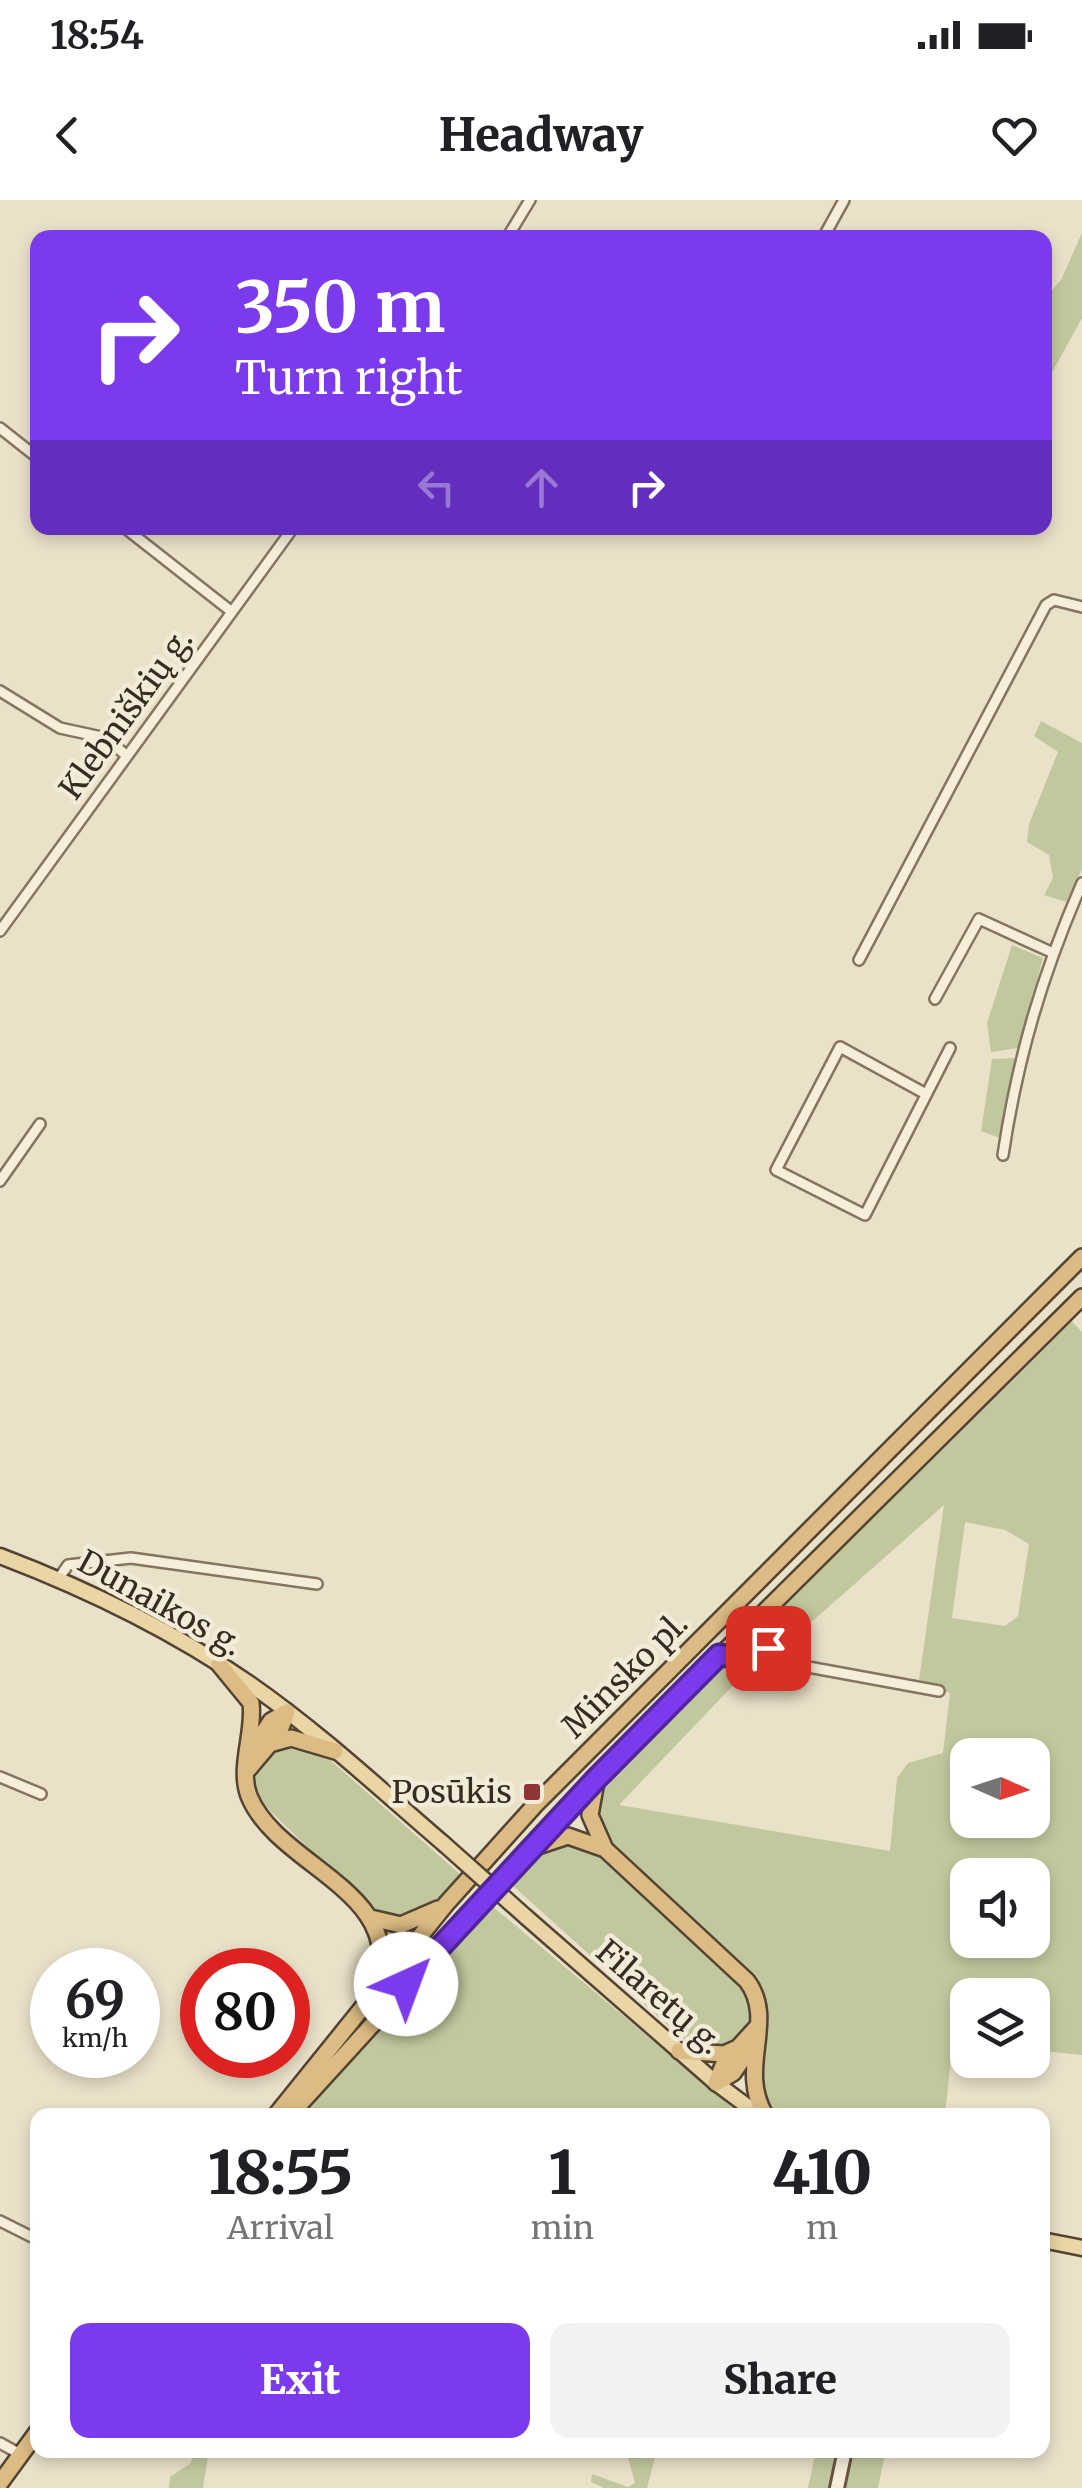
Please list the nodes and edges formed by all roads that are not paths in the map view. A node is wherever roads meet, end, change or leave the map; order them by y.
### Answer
1 (530, 200) edge
2 (844, 200) edge
3 (513, 230) edge
4 (827, 230) edge
5 (0, 428) edge
6 (30, 452) edge
7 (134, 535) edge
8 (288, 535) edge
9 (1082, 607) edge
10 (232, 612) junction
11 (0, 691) edge
12 (127, 756) junction
13 (1082, 883) edge
14 (0, 931) edge
15 (1050, 952) junction
16 (858, 960) dead end
17 (936, 999) dead end
18 (950, 1048) dead end
19 (926, 1094) junction
20 (40, 1124) dead end
21 (1003, 1155) dead end
22 (0, 1181) edge
23 (1082, 1257) edge
24 (1082, 1297) edge
25 (0, 1556) edge
26 (59, 1578) junction
27 (317, 1584) dead end
28 (770, 1604) junction
29 (719, 1655) junction
30 (781, 1662) junction
31 (219, 1664) junction
32 (939, 1691) dead end
33 (287, 1712) junction
34 (269, 1744) junction
35 (335, 1751) junction
36 (247, 1765) junction
37 (0, 1777) edge
38 (597, 1778) junction
39 (42, 1794) dead end
40 (531, 1849) junction
41 (604, 1849) junction
42 (446, 1904) junction
43 (371, 1918) junction
44 (374, 1992) junction
45 (746, 2045) junction
46 (679, 2051) junction
47 (716, 2083) junction
48 (282, 2108) edge
49 (296, 2108) edge
50 (752, 2108) edge
51 (760, 2108) edge
52 (0, 2221) edge
53 (30, 2236) edge
54 (1050, 2242) edge
55 (1082, 2248) edge
56 (30, 2441) edge
57 (0, 2443) edge
58 (20, 2454) junction
59 (843, 2458) edge
60 (0, 2483) edge
61 (837, 2488) edge

1 - 3 street
2 - 4 street
5 - 6 street
7 - 10 street
8 - 10 street, Klebniškių g.
9 - 16 street
10 - 12 street, Klebniškių g.
11 - 12 street
12 - 14 street, Klebniškių g.
13 - 15 street
15 - 17 street
15 - 21 street
18 - 19 street
19 - 19 street
20 - 22 street
23 - 42 highway, Minsko pl.
24 - 28 highway, Minsko pl.
25 - 26 main road, Dunaikos g.
26 - 27 street
26 - 31 main road, Dunaikos g.
28 - 29 highway, Minsko pl.
28 - 30 highway
29 - 30 highway
29 - 38 highway, Minsko pl.
30 - 32 street
31 - 33 main road, Dunaikos g.
31 - 36 highway
33 - 34 highway
33 - 35 main road, Dunaikos g.
33 - 36 highway
34 - 35 highway
34 - 36 highway
35 - 46 main road, Filaretų g., bridge
36 - 43 highway
37 - 39 street
38 - 40 highway, Minsko pl.
38 - 41 highway
40 - 41 highway
40 - 49 highway, Minsko pl.
41 - 45 highway
42 - 43 highway
42 - 44 highway, Minsko pl.
43 - 44 highway
44 - 48 highway, Minsko pl.
45 - 46 highway
45 - 47 highway
45 - 51 highway
46 - 47 main road, Filaretų g.
47 - 50 main road, Filaretų g.
52 - 53 street
54 - 55 main road
56 - 58 highway
57 - 58 street
58 - 60 highway
59 - 61 main road

